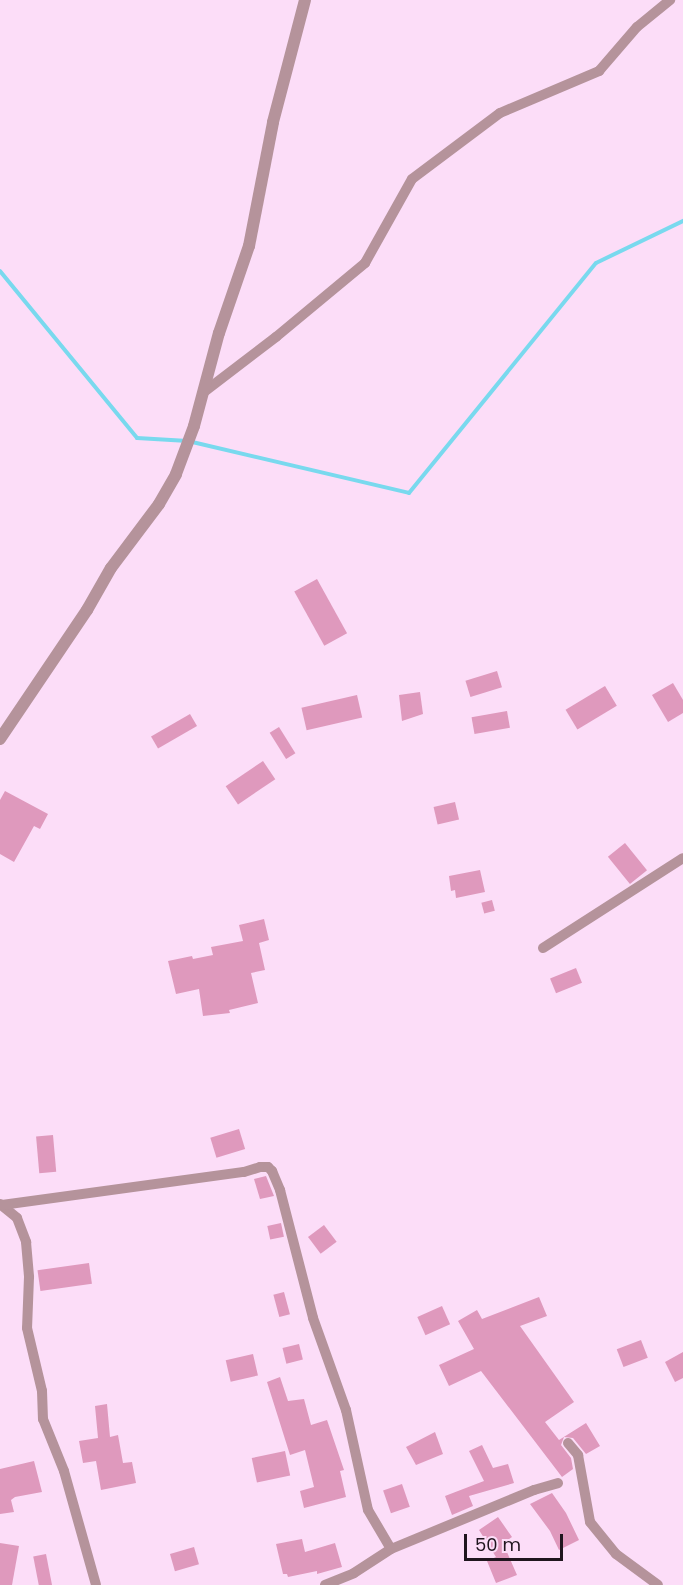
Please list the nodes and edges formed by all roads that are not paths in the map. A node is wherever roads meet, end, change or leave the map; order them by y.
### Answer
1 (305, 0) edge
2 (670, 0) edge
3 (204, 392) junction
4 (0, 739) edge
5 (683, 858) edge
6 (543, 948) dead end
7 (1, 1205) edge
8 (568, 1443) dead end
9 (558, 1483) dead end
10 (391, 1549) junction
11 (96, 1585) edge
12 (325, 1585) edge
13 (658, 1585) edge

1 - 3 street
2 - 3 street
3 - 4 street
5 - 6 street
7 - 10 street
7 - 11 street
8 - 13 street
9 - 10 street
10 - 12 street

